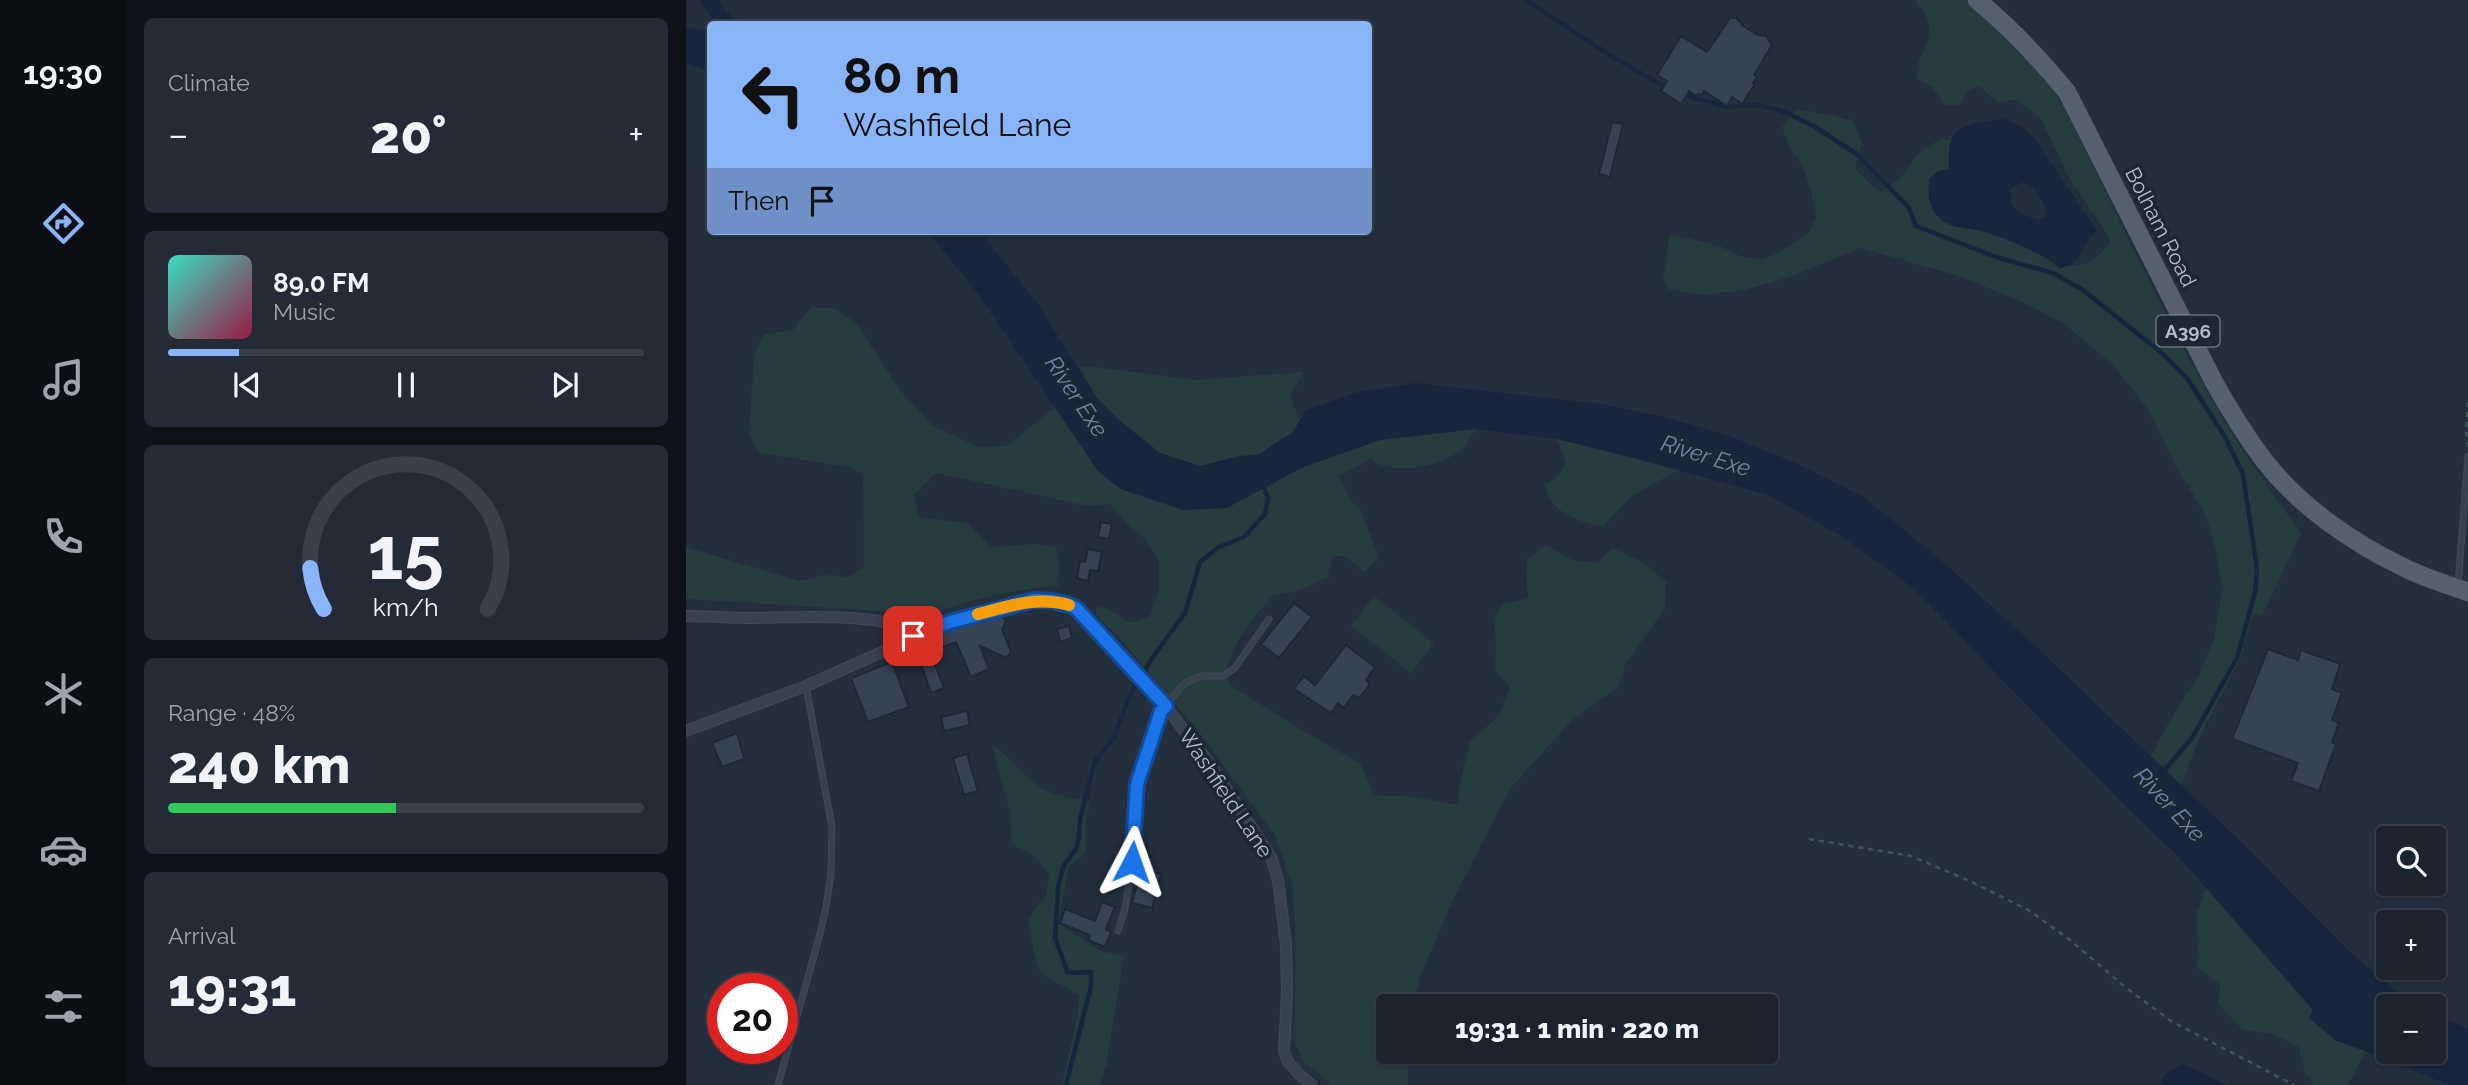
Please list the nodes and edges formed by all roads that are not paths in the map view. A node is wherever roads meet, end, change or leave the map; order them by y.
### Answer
1 (1977, 0) edge
2 (2468, 456) edge
3 (2463, 590) edge
4 (686, 616) edge
5 (1269, 619) dead end
6 (913, 636) junction
7 (806, 686) junction
8 (1166, 706) junction
9 (686, 732) edge
10 (1118, 931) dead end
11 (778, 1085) edge
12 (1312, 1085) edge

1 - 3 main road, Bolham Road / A396
2 - 3 lane
4 - 6 street
5 - 8 lane
6 - 7 street, Washfield Lane
6 - 8 street, Washfield Lane
7 - 9 street, Washfield Lane
7 - 11 lane
8 - 10 lane
8 - 12 street, Washfield Lane

